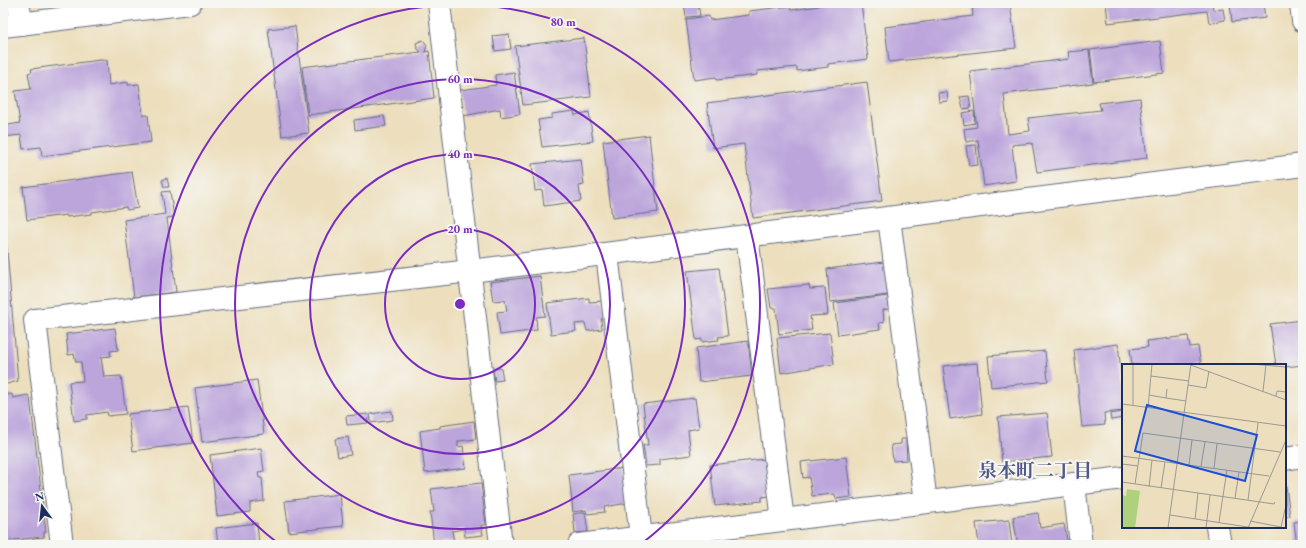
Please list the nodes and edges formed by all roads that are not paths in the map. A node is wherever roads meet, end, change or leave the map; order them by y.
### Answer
1 (190, 3) edge
2 (440, 3) edge
3 (1301, 3) edge
4 (14, 17) edge
5 (1303, 21) edge
6 (1303, 165) edge
7 (889, 218) junction
8 (747, 236) junction
9 (607, 254) junction
10 (471, 271) junction
11 (1303, 456) edge
12 (1286, 459) edge
13 (1122, 478) edge
14 (1074, 484) junction
15 (926, 502) junction
16 (783, 520) junction
17 (1217, 528) edge
18 (641, 537) junction
19 (62, 545) edge
20 (501, 545) edge
21 (579, 545) edge
22 (1081, 545) edge
23 (1220, 545) edge

1 - 4 street
2 - 10 street
3 - 5 street
6 - 7 street
7 - 8 street
7 - 15 street
8 - 9 street
8 - 16 street
9 - 10 street
9 - 18 street
10 - 19 street
10 - 20 street
11 - 12 street
13 - 14 street
14 - 15 street
14 - 22 street
15 - 16 street
16 - 18 street
17 - 23 street
18 - 21 street

